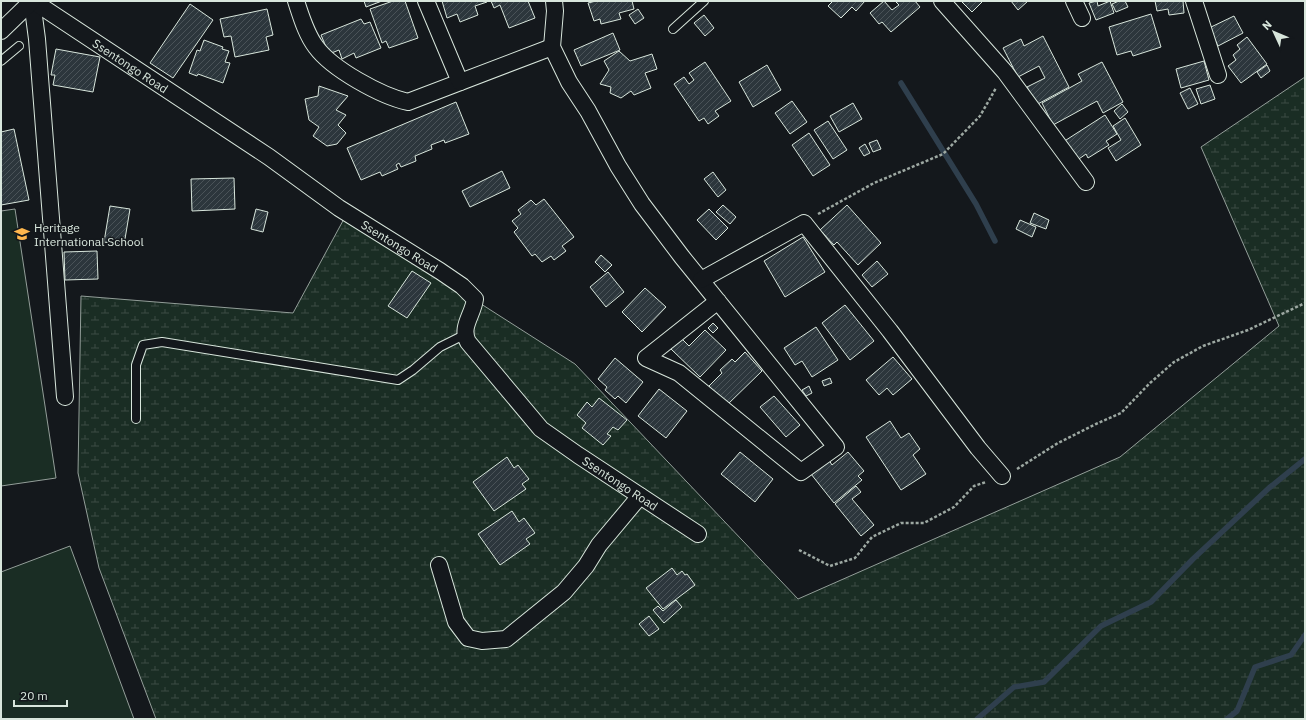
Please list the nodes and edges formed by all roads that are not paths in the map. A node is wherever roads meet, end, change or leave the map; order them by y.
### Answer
1 (32, 1) edge
2 (296, 1) edge
3 (426, 1) edge
4 (554, 1) edge
5 (704, 1) edge
6 (942, 1) edge
7 (1074, 1) edge
8 (1194, 1) edge
9 (1082, 18) dead end
10 (673, 29) dead end
11 (1, 31) edge
12 (19, 46) dead end
13 (552, 47) junction
14 (1, 61) edge
15 (1218, 75) dead end
16 (460, 82) junction
17 (1086, 182) dead end
18 (701, 280) junction
19 (718, 300) junction
20 (464, 336) junction
21 (65, 398) dead end
22 (136, 419) dead end
23 (1002, 476) road end
24 (640, 496) junction
25 (698, 534) dead end
26 (439, 565) dead end

1 - 11 street
1 - 20 street, Ssentongo Road
1 - 21 street
2 - 16 street
3 - 16 street
4 - 13 street
5 - 10 lane
6 - 17 street
7 - 9 street
8 - 15 street
12 - 14 lane
13 - 16 street
13 - 18 street
18 - 19 street
18 - 23 street
19 - 19 street
20 - 22 lane
20 - 24 street, Ssentongo Road
24 - 25 street, Ssentongo Road
24 - 26 street

